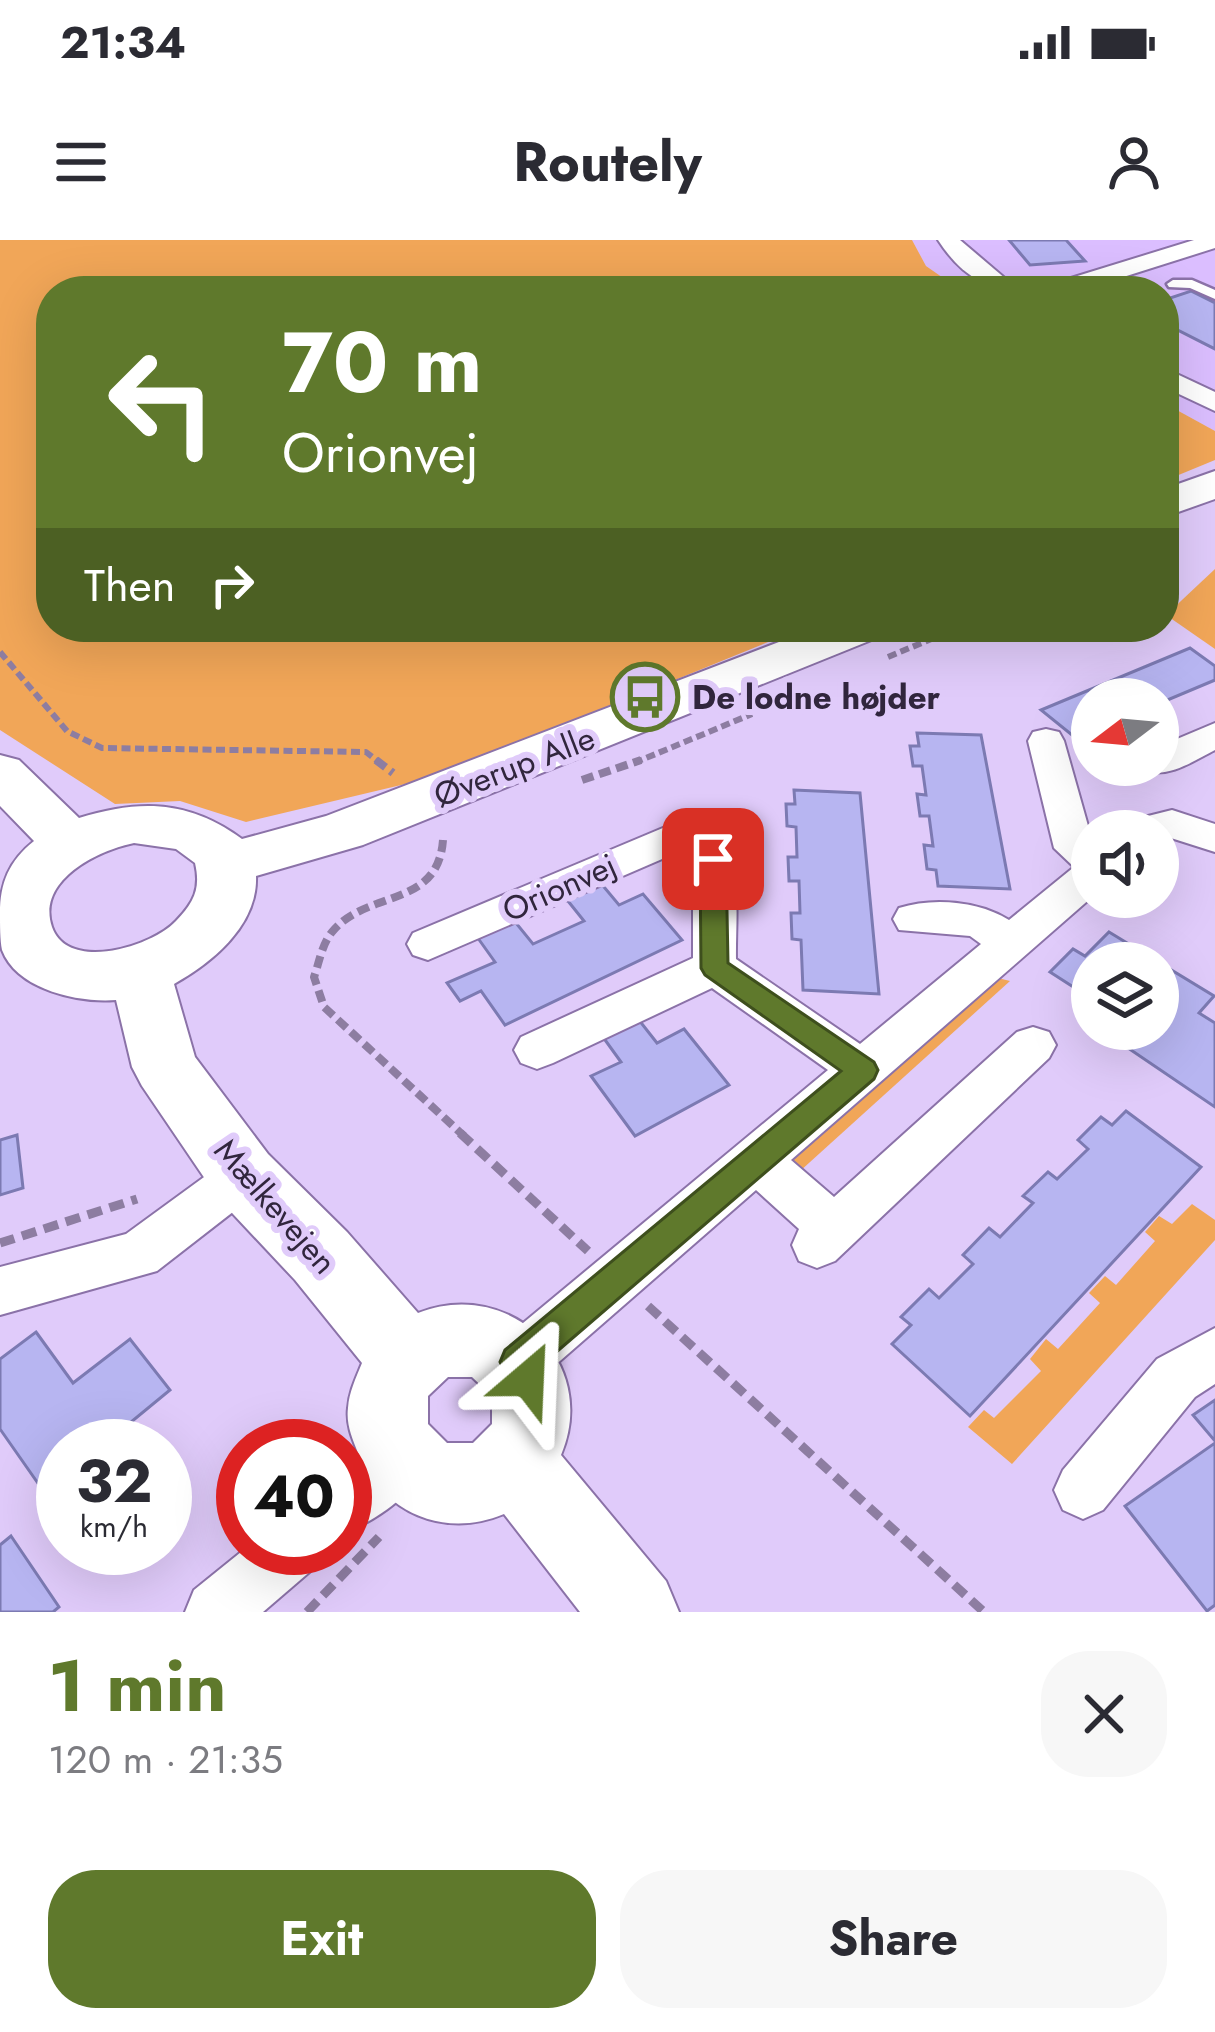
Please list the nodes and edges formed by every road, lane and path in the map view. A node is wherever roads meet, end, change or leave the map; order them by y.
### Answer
1 (949, 240) edge
2 (1215, 241) edge
3 (988, 276) edge
4 (1102, 276) edge
5 (1179, 284) edge
6 (1215, 295) edge
7 (1179, 384) edge
8 (1215, 404) edge
9 (1215, 484) edge
10 (1179, 498) edge
11 (824, 642) edge
12 (0, 652) edge
13 (1215, 735) edge
14 (1046, 741) dead end
15 (1179, 752) edge
16 (0, 773) edge
17 (394, 774) dead end
18 (1179, 832) edge
19 (1071, 837) edge
20 (1215, 838) edge
21 (443, 840) dead end
22 (70, 843) junction
23 (228, 864) junction
24 (1071, 892) edge
25 (914, 919) dead end
26 (9, 930) edge
27 (428, 944) dead end
28 (1011, 944) junction
29 (715, 968) junction
30 (140, 971) junction
31 (1033, 1045) dead end
32 (537, 1049) dead end
33 (863, 1070) junction
34 (758, 1161) junction
35 (243, 1176) junction
36 (153, 1194) dead end
37 (0, 1243) edge
38 (619, 1280) junction
39 (0, 1291) edge
40 (1215, 1354) edge
41 (410, 1361) junction
42 (518, 1362) junction
43 (512, 1460) junction
44 (373, 1482) edge
45 (1083, 1490) dead end
46 (260, 1575) edge
47 (216, 1612) edge
48 (635, 1612) edge
49 (984, 1612) edge

1 - 3 street
2 - 4 street
5 - 6 lane
7 - 8 street
9 - 10 street
11 - 23 street, Øverup Alle
12 - 17 path
13 - 15 street
14 - 19 street
16 - 22 street
18 - 20 street
21 - 38 path
22 - 23 street
22 - 26 street
23 - 30 street
24 - 28 street
25 - 28 street
26 - 30 street
27 - 29 street, Orionvej
28 - 33 street
29 - 32 street
29 - 33 street
30 - 35 street, Mælkevejen
31 - 34 street
33 - 34 street
34 - 38 street
35 - 39 street
35 - 41 street, Mælkevejen
36 - 37 path
38 - 42 street
38 - 49 path
40 - 45 street
41 - 42 street
41 - 44 street
42 - 43 street
43 - 44 street
43 - 48 street
46 - 47 street

